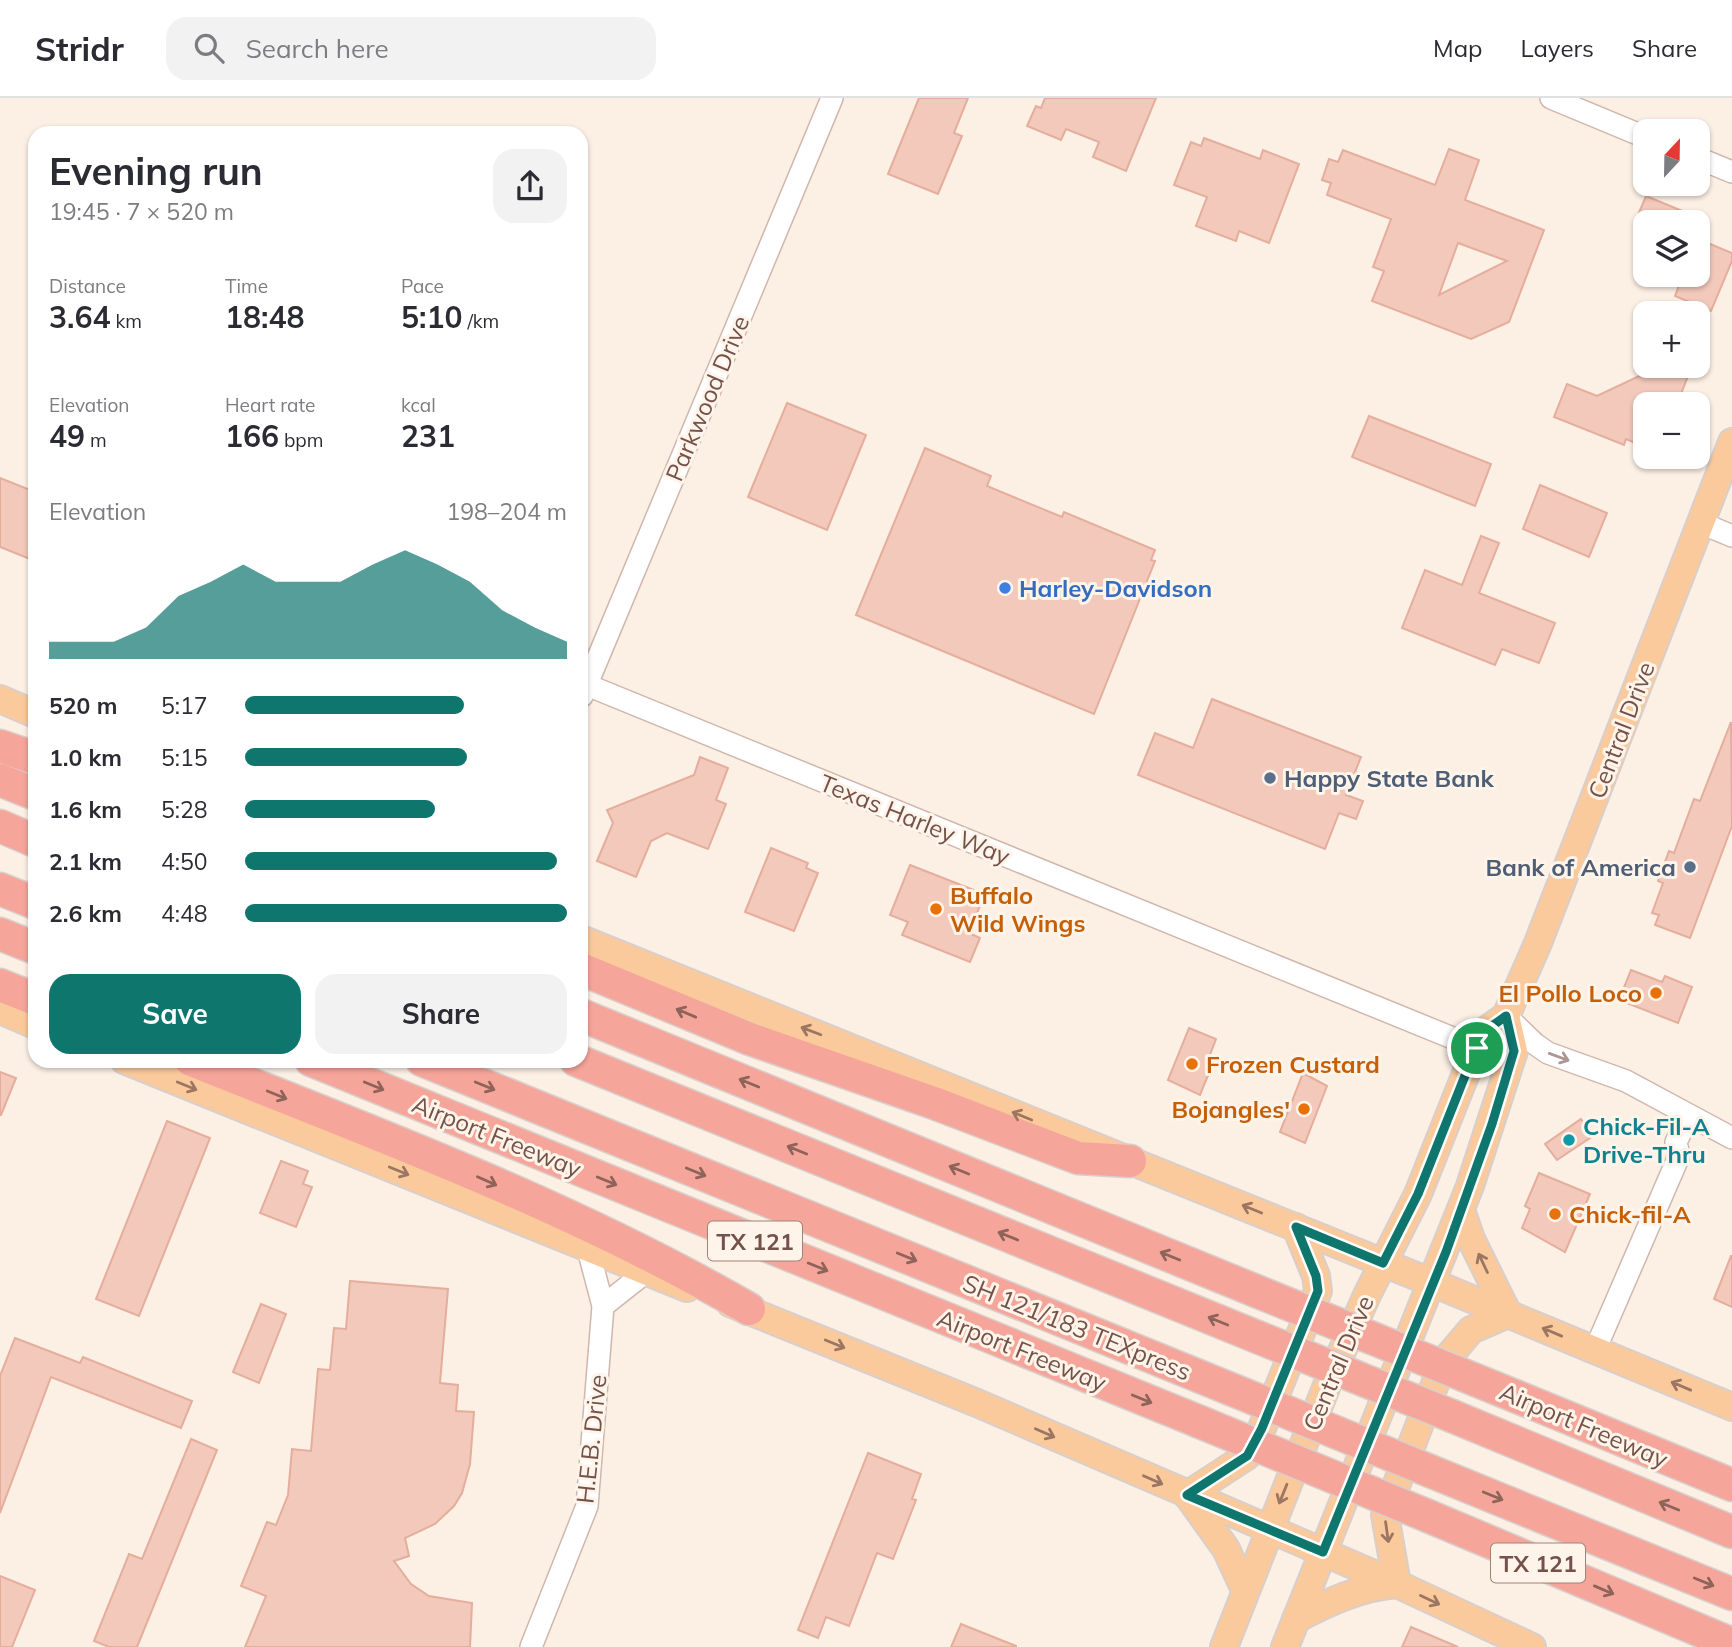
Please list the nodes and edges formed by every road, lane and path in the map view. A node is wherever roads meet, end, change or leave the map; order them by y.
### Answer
1 (832, 98) edge
2 (1551, 98) edge
3 (1633, 132) edge
4 (1710, 163) edge
5 (1732, 172) edge
6 (1732, 442) edge
7 (1701, 523) junction
8 (1732, 536) edge
9 (588, 681) edge
10 (588, 693) edge
11 (0, 699) edge
12 (28, 711) edge
13 (0, 746) edge
14 (28, 756) edge
15 (0, 780) edge
16 (28, 791) edge
17 (0, 826) edge
18 (28, 838) edge
19 (0, 889) edge
20 (28, 900) edge
21 (0, 934) edge
22 (588, 942) edge
23 (28, 945) edge
24 (588, 972) edge
25 (0, 985) edge
26 (28, 996) edge
27 (0, 1010) edge
28 (1506, 1016) junction
29 (588, 1018) edge
30 (28, 1022) edge
31 (1477, 1048) junction
32 (588, 1065) edge
33 (144, 1068) edge
34 (211, 1068) edge
35 (331, 1068) edge
36 (442, 1068) edge
37 (1689, 1116) junction
38 (1492, 1124) junction
39 (1732, 1138) edge
40 (1130, 1161) junction
41 (1461, 1210) junction
42 (1296, 1227) junction
43 (588, 1249) junction
44 (1383, 1263) junction
45 (646, 1272) junction
46 (1433, 1283) junction
47 (603, 1306) junction
48 (749, 1309) junction
49 (1508, 1314) junction
50 (1595, 1350) junction
51 (1732, 1407) edge
52 (1732, 1485) edge
53 (1187, 1495) junction
54 (1269, 1530) junction
55 (1732, 1532) edge
56 (1323, 1552) junction
57 (1397, 1584) junction
58 (1245, 1590) junction
59 (1732, 1594) edge
60 (1648, 1609) junction
61 (1296, 1619) junction
62 (1732, 1644) edge
63 (531, 1647) edge
64 (1224, 1647) edge
65 (1285, 1647) edge
66 (1532, 1647) edge
67 (1681, 1647) edge

1 - 9 street, Parkwood Drive
2 - 3 street
4 - 5 street
6 - 7 main road, Central Drive
7 - 8 street
7 - 28 main road, Central Drive
10 - 31 street, Texas Harley Way
11 - 12 main road
13 - 14 highway
15 - 16 highway
17 - 18 highway
19 - 20 highway
21 - 23 highway
40 -> 22 main road
40 -> 24 highway
25 - 26 highway
27 - 30 main road
28 - 31 main road, Central Drive
28 -> 37 street
28 - 38 main road
52 -> 29 highway, Airport Freeway, bridge
31 - 38 main road
31 - 44 main road, Central Drive
55 -> 32 highway, bridge
33 -> 43 main road
34 -> 48 highway
35 -> 60 highway, Airport Freeway / TX 121, bridge
36 -> 59 highway, SH 121/183 TEXpress, bridge
37 - 39 street
37 - 50 street
38 - 41 main road
42 -> 40 main road
41 - 46 main road
49 -> 41 main road
42 - 44 main road
42 - 53 main road
43 - 45 main road
43 - 47 street, H.E.B. Drive
44 - 46 main road
44 -> 54 main road, Central Drive
45 - 47 street
45 - 48 main road
46 - 49 main road
46 - 56 main road
47 - 63 street, H.E.B. Drive
48 -> 53 main road
50 -> 49 main road
49 -> 57 main road
51 -> 50 main road
53 - 54 main road
53 - 58 main road
54 - 56 main road
54 - 58 main road, Central Drive
56 - 57 main road
56 - 61 main road
57 - 61 main road
57 -> 66 main road
58 - 64 main road, Central Drive
60 - 62 highway, Airport Freeway / TX 121
60 - 67 highway
61 - 65 main road

